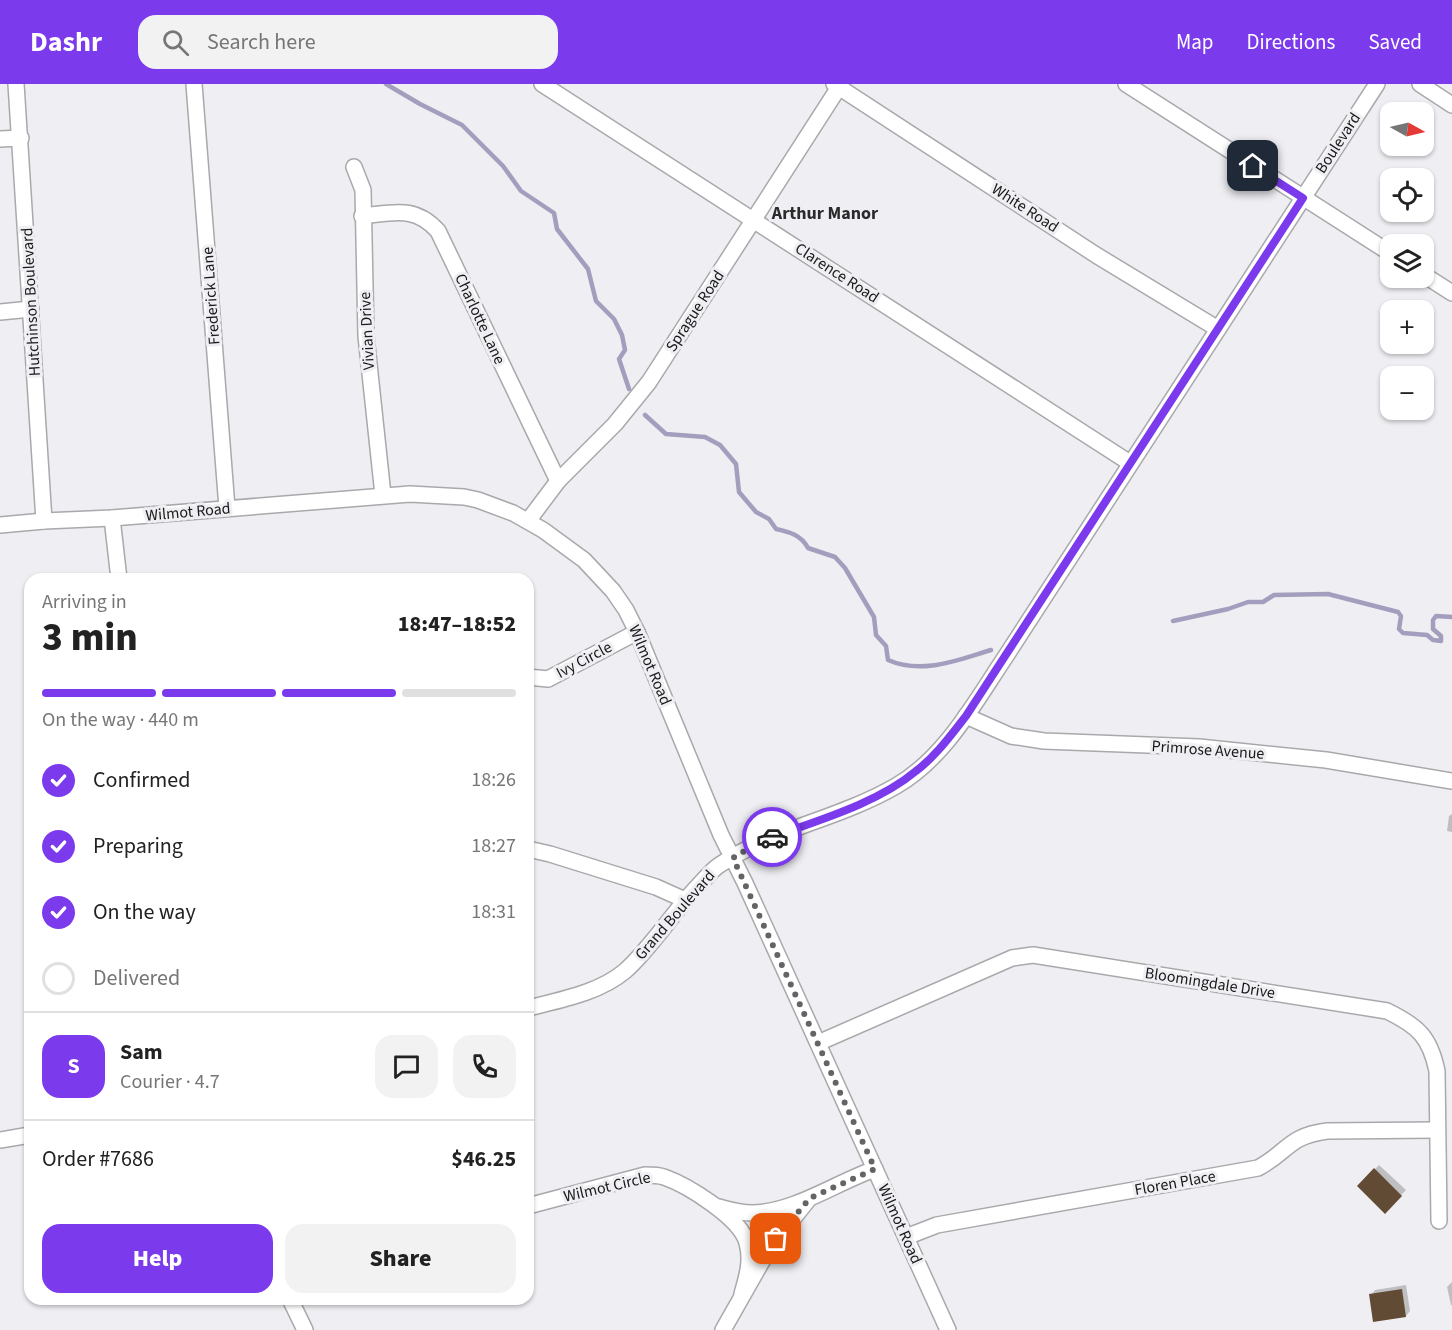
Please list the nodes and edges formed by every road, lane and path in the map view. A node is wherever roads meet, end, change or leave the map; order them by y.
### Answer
1 (16, 84) edge
2 (194, 84) edge
3 (542, 84) edge
4 (1126, 84) edge
5 (1377, 84) edge
6 (1420, 84) edge
7 (838, 85) edge
8 (1452, 105) edge
9 (21, 138) junction
10 (0, 139) edge
11 (354, 166) dead end
12 (1303, 198) junction
13 (362, 216) junction
14 (754, 219) junction
15 (1380, 247) edge
16 (1434, 281) edge
17 (1452, 293) edge
18 (31, 309) junction
19 (0, 312) edge
20 (1218, 329) junction
21 (1130, 463) junction
22 (558, 481) junction
23 (383, 495) junction
24 (227, 508) junction
25 (112, 518) junction
26 (44, 521) junction
27 (528, 521) junction
28 (0, 525) edge
29 (118, 573) edge
30 (637, 632) junction
31 (1006, 656) joint
32 (534, 678) edge
33 (966, 716) junction
34 (1452, 781) edge
35 (534, 850) edge
36 (733, 858) junction
37 (685, 900) junction
38 (534, 1006) edge
39 (818, 1043) junction
40 (1437, 1130) junction
41 (24, 1136) edge
42 (0, 1140) edge
43 (875, 1169) junction
44 (810, 1198) junction
45 (534, 1204) edge
46 (716, 1206) junction
47 (1439, 1221) dead end
48 (906, 1237) junction
49 (742, 1294) junction
50 (293, 1305) edge
51 (305, 1330) edge
52 (723, 1330) edge
53 (948, 1330) edge

1 - 9 street, Hutchinson Boulevard
2 - 24 street, Frederick Lane
3 - 14 street, Clarence Road
4 - 12 street
5 - 12 street, Boulevard
6 - 8 street
7 - 14 street, Sprague Road
7 - 20 street, White Road
9 - 10 street
9 - 18 street, Hutchinson Boulevard
11 - 13 street, Vivian Drive
12 - 15 street
12 - 20 street, Boulevard
13 - 22 street, Charlotte Lane
13 - 23 street, Vivian Drive
14 - 21 street, Clarence Road
14 - 22 street, Sprague Road
16 - 17 street
18 - 19 street
18 - 26 street, Hutchinson Boulevard
20 - 21 street, Boulevard
21 - 31 street, Boulevard
22 - 27 street, Sprague Road
23 - 24 street, Wilmot Road
23 - 27 street, Wilmot Road
24 - 25 street, Wilmot Road
25 - 26 street, Wilmot Road
25 - 29 street
26 - 28 street, Wilmot Road
27 - 30 street, Wilmot Road
30 - 32 street, Ivy Circle
30 - 36 street, Wilmot Road
31 - 33 street, Grand Boulevard
33 - 34 street, Primrose Avenue
33 - 36 street, Grand Boulevard
35 - 37 street
36 - 37 street, Grand Boulevard
36 - 39 street, Wilmot Road
37 - 38 street, Grand Boulevard
39 - 40 street, Bloomingdale Drive
39 - 43 street, Wilmot Road
40 - 47 street, Bloomingdale Drive
40 - 48 street, Floren Place
41 - 42 street
43 - 44 street, Wilmot Circle
43 - 48 street, Wilmot Road
44 - 46 street, Wilmot Circle
44 - 49 street, Wilmot Circle
45 - 46 street, Wilmot Circle
46 - 49 street, Wilmot Circle
48 - 53 street, Wilmot Road
49 - 52 street, Wilmot Circle
50 - 51 street

